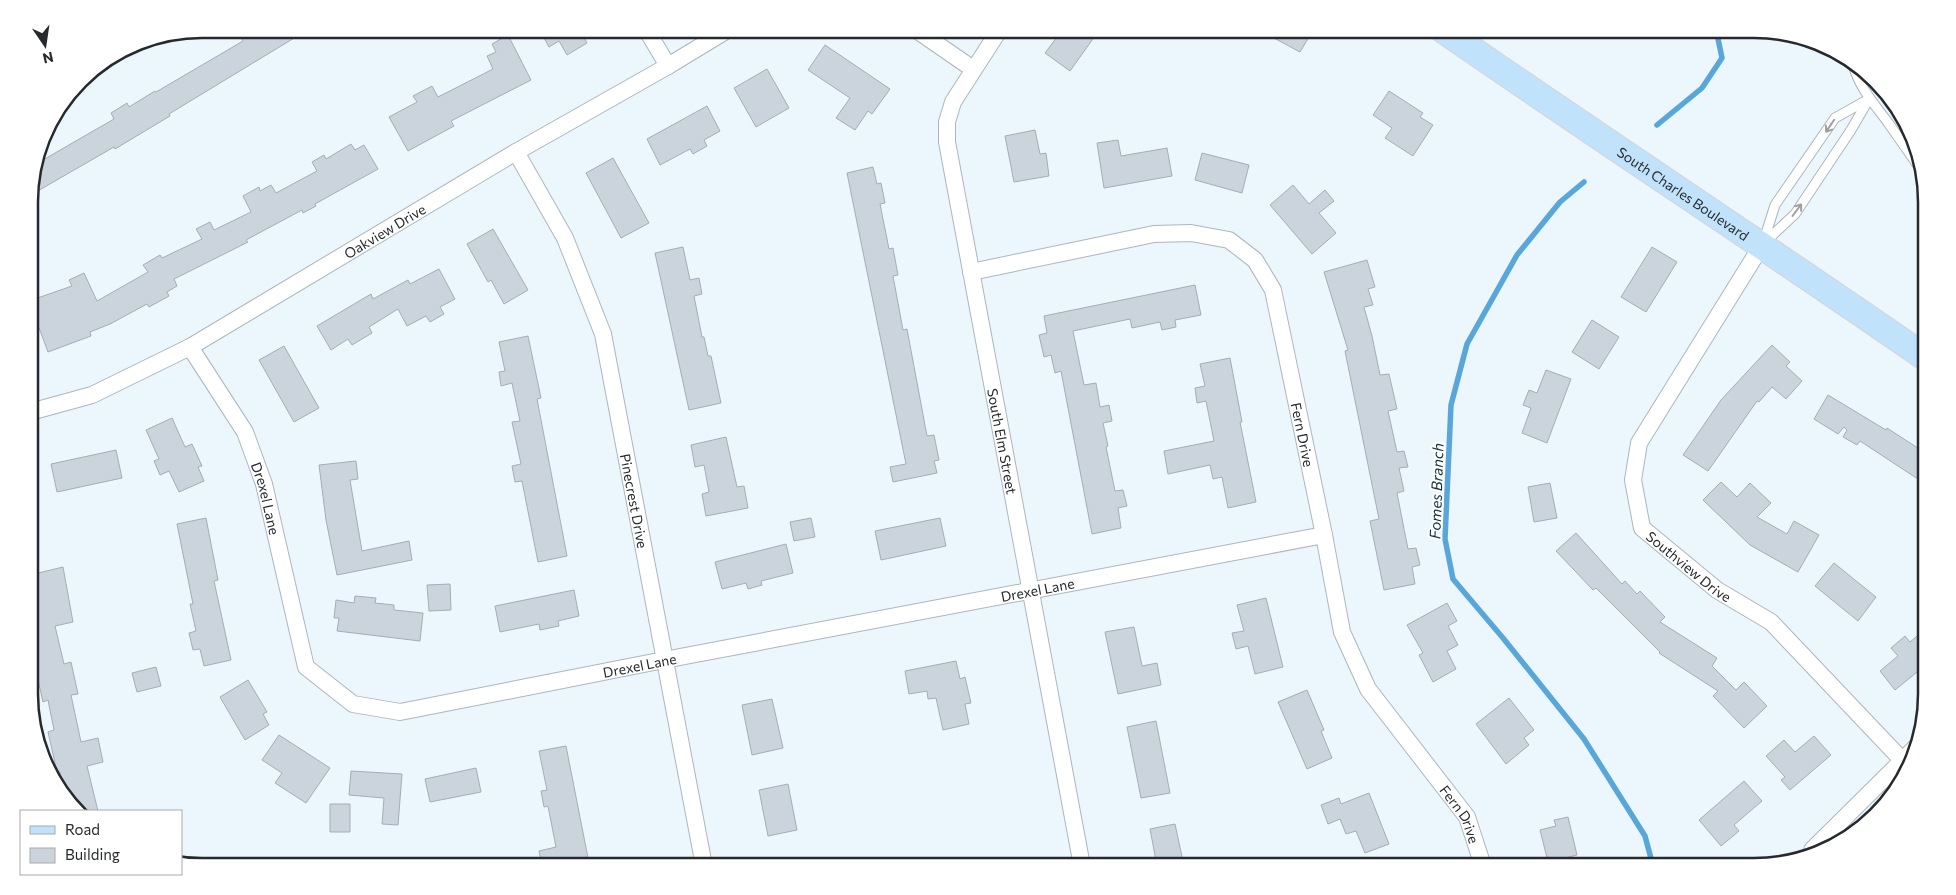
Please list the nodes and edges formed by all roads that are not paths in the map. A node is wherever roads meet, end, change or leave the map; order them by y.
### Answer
1 (651, 38) edge
2 (714, 38) edge
3 (928, 38) edge
4 (994, 38) edge
5 (1455, 38) edge
6 (668, 66) junction
7 (973, 68) junction
8 (1856, 73) edge
9 (1869, 99) junction
10 (516, 152) junction
11 (1913, 160) edge
12 (1762, 245) junction
13 (971, 272) junction
14 (190, 347) junction
15 (1918, 352) edge
16 (38, 410) edge
17 (1324, 536) junction
18 (1031, 591) junction
19 (664, 660) junction
20 (1906, 756) edge
21 (1902, 760) junction
22 (1817, 845) edge
23 (1080, 857) edge
24 (1480, 857) edge
25 (702, 858) edge

1 - 6 street
2 - 6 street, Oakview Drive
3 - 7 street
4 - 7 street, South Elm Street
5 - 12 main road, South Charles Boulevard
6 - 10 street, Oakview Drive
7 - 13 street, South Elm Street
8 - 9 lane
9 - 11 lane
12 -> 9 lane
9 -> 12 lane
10 - 14 street, Oakview Drive
10 - 19 street, Pinecrest Drive
12 - 15 main road, South Charles Boulevard
12 - 21 street, Southview Drive
13 - 17 street, Fern Drive
13 - 18 street, South Elm Street
14 - 16 street, Oakview Drive
14 - 19 street, Drexel Lane
17 - 18 street, Drexel Lane
17 - 24 street, Fern Drive
18 - 19 street, Drexel Lane
18 - 23 street, South Elm Street
19 - 25 street, Pinecrest Drive
20 - 21 street
21 - 22 street

